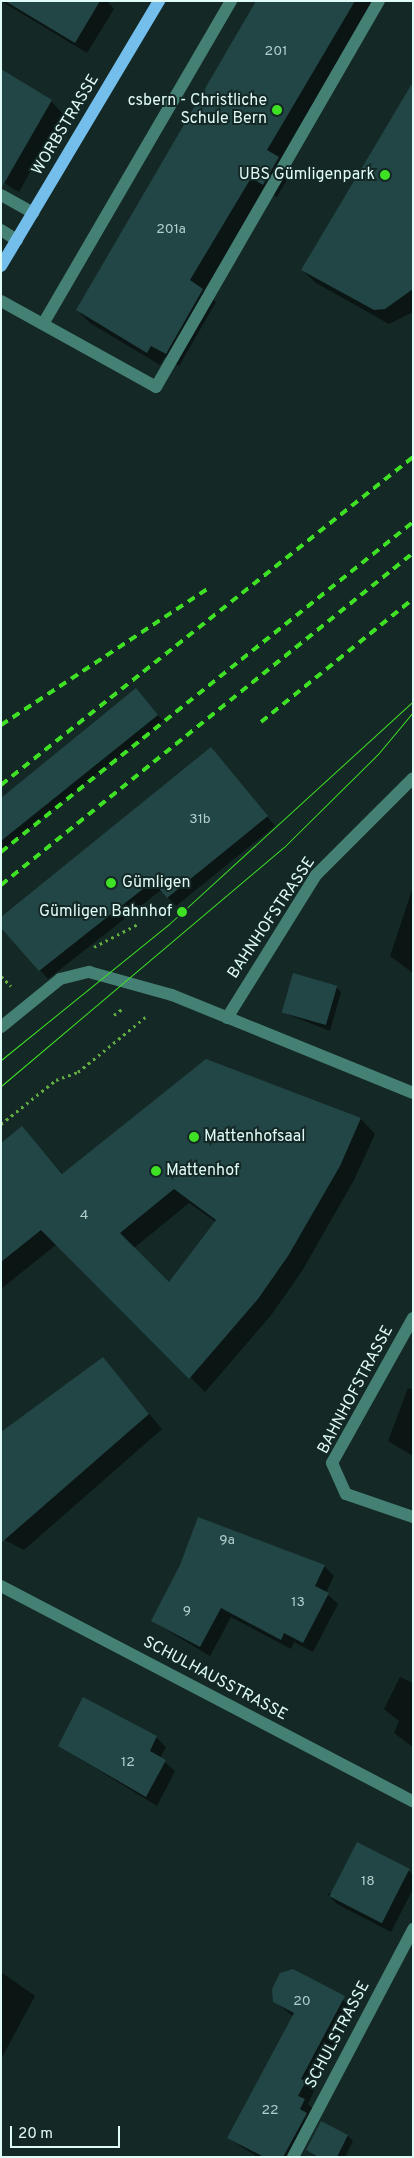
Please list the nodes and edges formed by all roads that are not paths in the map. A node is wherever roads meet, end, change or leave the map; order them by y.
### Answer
1 (159, 1) edge
2 (231, 1) edge
3 (379, 1) edge
4 (1, 195) edge
5 (33, 213) junction
6 (1, 230) edge
7 (17, 240) junction
8 (1, 266) edge
9 (1, 301) edge
10 (43, 324) junction
11 (413, 778) edge
12 (227, 1018) junction
13 (1, 1027) edge
14 (413, 1093) edge
15 (413, 1318) edge
16 (413, 1517) edge
17 (1, 1586) edge
18 (413, 1801) edge
19 (413, 1929) edge
20 (293, 2157) edge

1 - 5 main road, WORBSTRASSE
2 - 10 street
3 - 10 street
4 - 5 street
5 - 7 main road, WORBSTRASSE
6 - 7 street
7 - 8 main road, WORBSTRASSE
9 - 10 street
11 - 12 street, BAHNHOFSTRASSE
12 - 13 street
12 - 14 street
15 - 16 street, BAHNHOFSTRASSE
17 - 18 street, SCHULHAUSSTRASSE
19 - 20 street, SCHULSTRASSE

